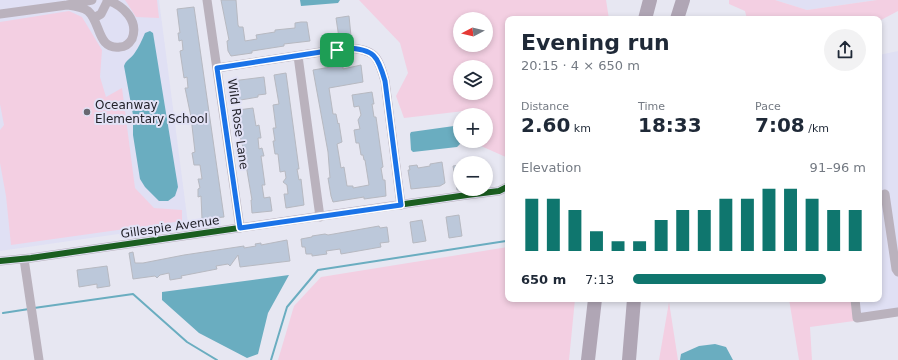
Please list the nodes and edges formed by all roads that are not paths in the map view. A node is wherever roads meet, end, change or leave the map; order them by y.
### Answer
1 (92, 0) edge
2 (108, 0) edge
3 (208, 0) edge
4 (650, 0) edge
5 (683, 0) edge
6 (67, 5) junction
7 (0, 14) edge
8 (646, 16) edge
9 (678, 16) edge
10 (94, 18) junction
11 (298, 56) junction
12 (217, 68) junction
13 (505, 188) edge
14 (885, 194) dead end
15 (401, 205) junction
16 (320, 217) junction
17 (240, 228) junction
18 (24, 259) junction
19 (0, 261) edge
20 (898, 272) edge
21 (596, 302) edge
22 (596, 302) edge
23 (634, 302) edge
24 (640, 302) edge
25 (855, 302) edge
26 (898, 312) edge
27 (39, 360) edge
28 (588, 360) edge
29 (592, 360) edge
30 (629, 360) edge
31 (638, 360) edge

1 - 6 street
2 - 10 street
2 - 10 street
3 - 12 street, Wild Rose Lane
4 - 8 highway
5 - 9 highway
6 - 7 street
6 - 10 street
11 - 12 street
11 - 15 street
11 - 16 street
12 - 17 street, Wild Rose Lane
13 - 15 street, Gillespie Avenue
14 - 20 street
15 - 16 street, Gillespie Avenue
16 - 17 street, Gillespie Avenue
17 - 18 street, Gillespie Avenue
18 - 19 street, Gillespie Avenue
18 - 27 street
21 - 28 highway
22 - 29 highway
23 - 30 highway
24 - 31 highway
25 - 26 street

